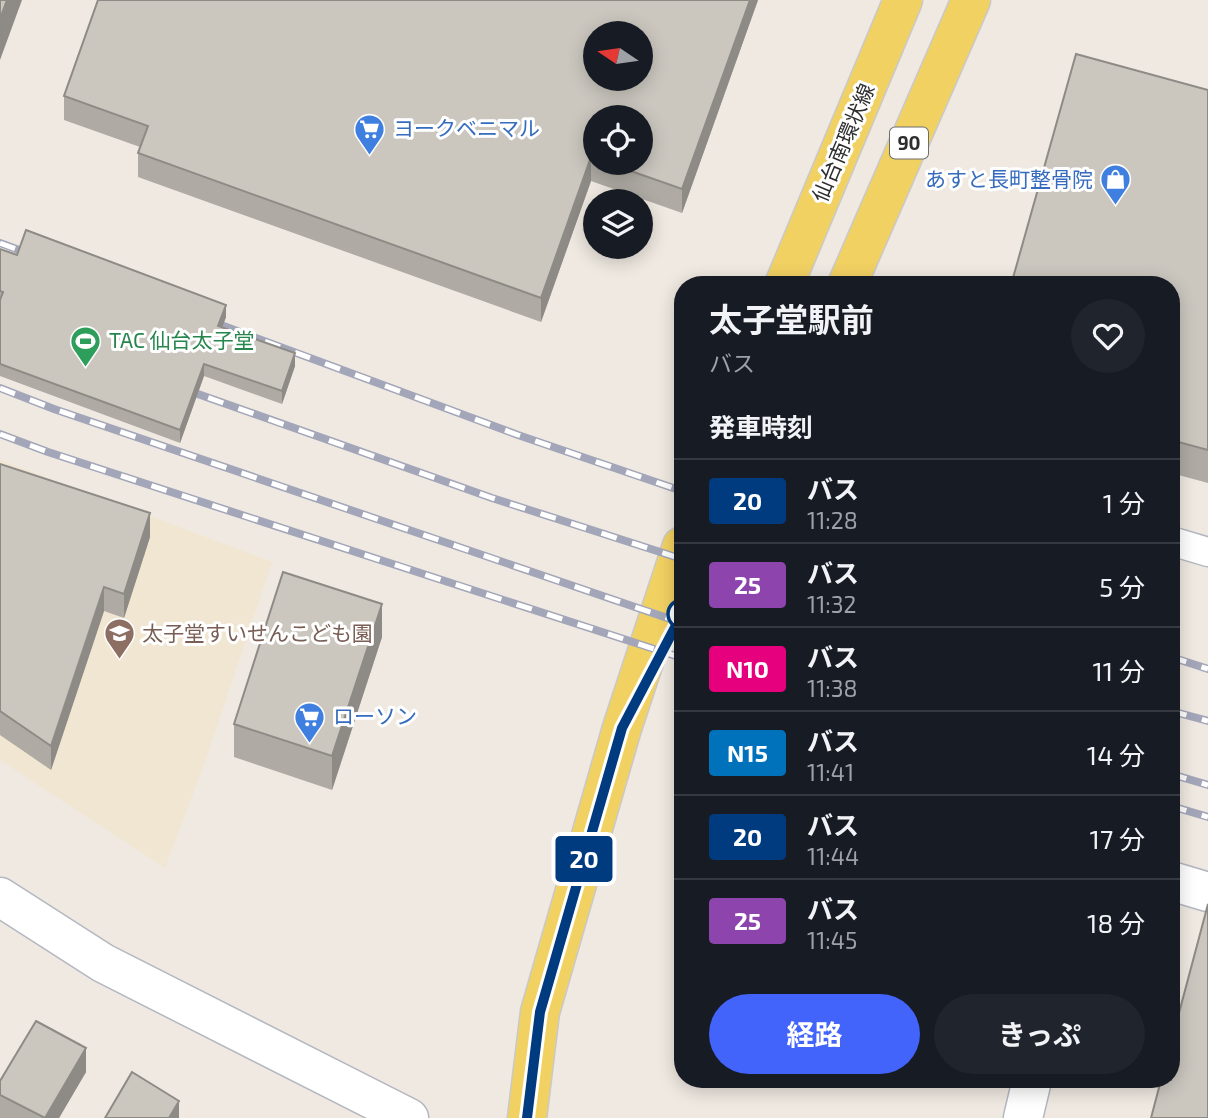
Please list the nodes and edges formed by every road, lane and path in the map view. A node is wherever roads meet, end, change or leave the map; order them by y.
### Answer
1 (903, 0) edge
2 (971, 0) edge
3 (788, 276) edge
4 (851, 276) edge
5 (1180, 544) edge
6 (1208, 552) edge
7 (674, 570) edge
8 (674, 629) edge
9 (622, 728) junction
10 (1180, 884) edge
11 (1208, 892) edge
12 (0, 897) edge
13 (1030, 1088) edge
14 (409, 1118) edge
15 (527, 1118) edge
16 (1023, 1118) edge

1 - 3 main road, 仙台南環状線
2 - 4 main road, 90
5 - 6 lane
7 - 9 main road
8 - 9 main road
9 - 15 main road
10 - 11 street
12 - 14 street
13 - 16 street

